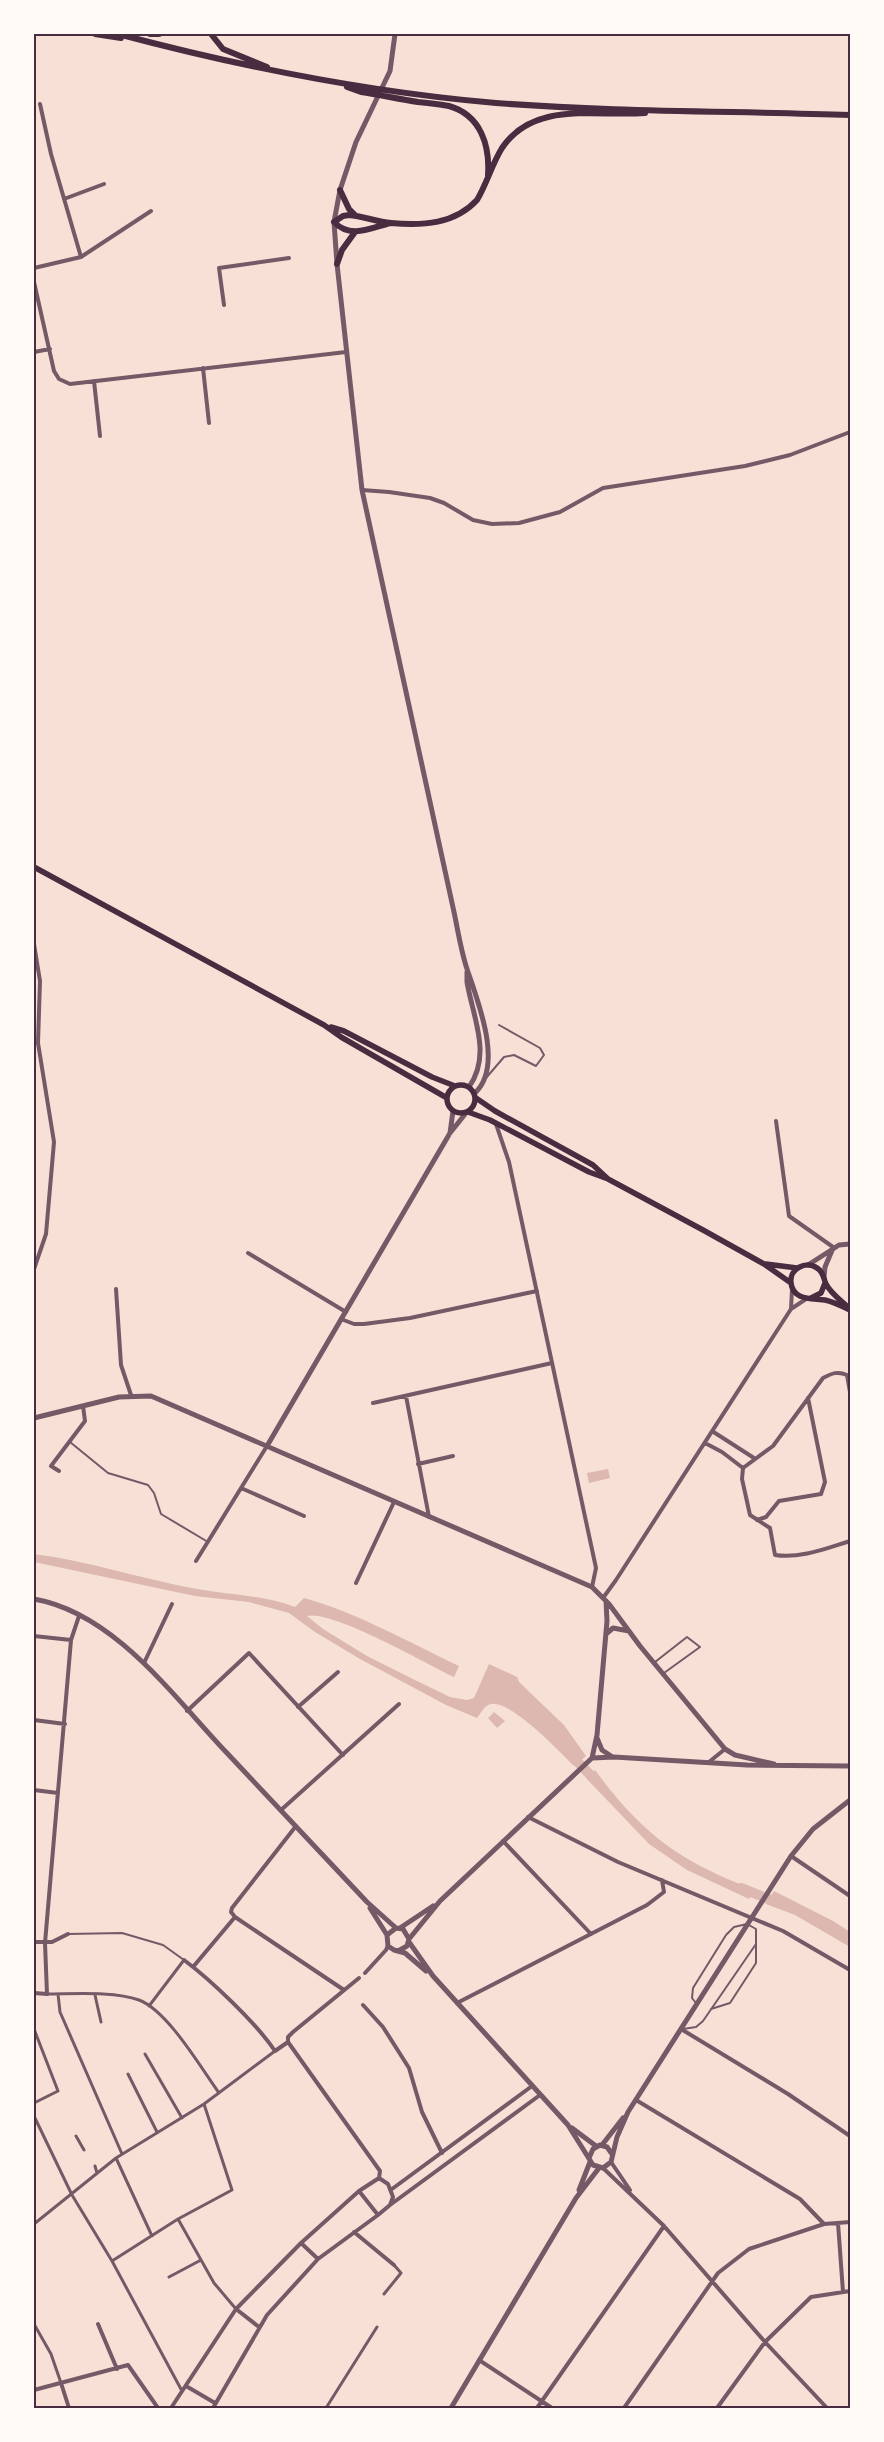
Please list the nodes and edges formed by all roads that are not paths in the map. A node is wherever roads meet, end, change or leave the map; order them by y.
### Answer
1 (95, 34) edge
2 (118, 34) edge
3 (150, 34) edge
4 (158, 34) edge
5 (211, 34) edge
6 (395, 34) edge
7 (141, 40) junction
8 (273, 70) junction
9 (335, 82) junction
10 (40, 104) dead end
11 (669, 111) junction
12 (850, 115) edge
13 (487, 181) junction
14 (104, 184) dead end
15 (340, 190) junction
16 (64, 199) junction
17 (152, 211) dead end
18 (355, 215) junction
19 (334, 222) junction
20 (390, 223) junction
21 (355, 232) junction
22 (81, 256) junction
23 (290, 258) dead end
24 (337, 264) junction
25 (34, 268) edge
26 (34, 282) edge
27 (224, 305) dead end
28 (50, 349) junction
29 (34, 352) edge
30 (346, 352) junction
31 (203, 368) junction
32 (94, 382) junction
33 (209, 423) dead end
34 (850, 432) edge
35 (100, 436) dead end
36 (362, 490) junction
37 (34, 868) edge
38 (34, 944) edge
39 (467, 969) junction
40 (324, 1024) junction
41 (499, 1025) dead end
42 (486, 1078) junction
43 (455, 1086) junction
44 (469, 1087) junction
45 (475, 1096) junction
46 (447, 1098) junction
47 (453, 1111) junction
48 (467, 1112) junction
49 (776, 1121) dead end
50 (496, 1124) junction
51 (450, 1133) junction
52 (608, 1179) junction
53 (850, 1244) edge
54 (833, 1247) junction
55 (248, 1253) dead end
56 (764, 1264) junction
57 (808, 1265) junction
58 (797, 1268) junction
59 (34, 1269) edge
60 (825, 1280) junction
61 (792, 1286) junction
62 (116, 1289) dead end
63 (537, 1291) junction
64 (808, 1299) junction
65 (791, 1309) junction
66 (850, 1309) edge
67 (346, 1312) junction
68 (341, 1319) junction
69 (552, 1363) junction
70 (850, 1392) edge
71 (131, 1395) junction
72 (406, 1396) junction
73 (808, 1398) junction
74 (373, 1403) dead end
75 (83, 1406) junction
76 (34, 1418) edge
77 (712, 1431) junction
78 (69, 1442) junction
79 (705, 1444) junction
80 (267, 1446) junction
81 (453, 1456) dead end
82 (754, 1458) junction
83 (418, 1464) junction
84 (743, 1468) junction
85 (59, 1471) dead end
86 (241, 1488) junction
87 (394, 1502) junction
88 (304, 1516) dead end
89 (429, 1517) junction
90 (757, 1520) junction
91 (850, 1541) edge
92 (208, 1542) junction
93 (196, 1561) dead end
94 (356, 1583) dead end
95 (592, 1588) junction
96 (34, 1599) edge
97 (604, 1599) junction
98 (172, 1604) dead end
99 (79, 1616) junction
100 (630, 1632) junction
101 (606, 1634) junction
102 (34, 1636) edge
103 (71, 1640) junction
104 (144, 1663) junction
105 (653, 1663) junction
106 (338, 1672) dead end
107 (662, 1674) junction
108 (399, 1704) dead end
109 (298, 1707) junction
110 (187, 1711) junction
111 (34, 1720) edge
112 (65, 1724) junction
113 (596, 1735) junction
114 (725, 1749) junction
115 (343, 1755) junction
116 (614, 1757) junction
117 (592, 1758) junction
118 (710, 1762) junction
119 (774, 1764) junction
120 (849, 1767) edge
121 (34, 1790) edge
122 (58, 1793) junction
123 (850, 1800) edge
124 (281, 1810) junction
125 (528, 1817) junction
126 (296, 1826) junction
127 (503, 1841) junction
128 (791, 1856) junction
129 (662, 1880) junction
130 (850, 1896) edge
131 (440, 1901) junction
132 (366, 1902) junction
133 (235, 1917) junction
134 (751, 1918) junction
135 (747, 1924) junction
136 (398, 1928) junction
137 (68, 1934) joint
138 (591, 1934) junction
139 (387, 1935) junction
140 (409, 1941) junction
141 (34, 1942) edge
142 (45, 1943) junction
143 (757, 1943) junction
144 (388, 1946) junction
145 (398, 1951) junction
146 (184, 1960) junction
147 (193, 1967) junction
148 (850, 1970) edge
149 (365, 1973) dead end
150 (433, 1976) junction
151 (359, 1978) dead end
152 (344, 1990) junction
153 (34, 1993) edge
154 (47, 1994) junction
155 (58, 1994) junction
156 (95, 1995) junction
157 (457, 2003) junction
158 (696, 2004) junction
159 (363, 2005) dead end
160 (149, 2006) junction
161 (711, 2009) junction
162 (101, 2022) dead end
163 (34, 2029) edge
164 (680, 2030) junction
165 (288, 2042) junction
166 (275, 2051) junction
167 (145, 2054) dead end
168 (128, 2074) dead end
169 (532, 2086) junction
170 (219, 2093) junction
171 (540, 2095) junction
172 (636, 2100) junction
173 (34, 2104) edge
174 (204, 2104) junction
175 (628, 2112) junction
176 (34, 2116) edge
177 (182, 2118) junction
178 (568, 2125) junction
179 (157, 2132) junction
180 (76, 2136) dead end
181 (850, 2136) edge
182 (599, 2146) junction
183 (84, 2150) dead end
184 (442, 2153) junction
185 (122, 2154) junction
186 (612, 2154) junction
187 (116, 2158) junction
188 (590, 2161) junction
189 (612, 2162) junction
190 (95, 2166) dead end
191 (601, 2168) junction
192 (97, 2173) junction
193 (379, 2178) junction
194 (392, 2189) junction
195 (359, 2191) junction
196 (72, 2194) junction
197 (576, 2198) junction
198 (636, 2198) junction
199 (390, 2205) junction
200 (378, 2215) junction
201 (34, 2219) edge
202 (178, 2219) junction
203 (38, 2221) junction
204 (850, 2222) edge
205 (838, 2223) junction
206 (34, 2224) edge
207 (824, 2224) junction
208 (664, 2226) junction
209 (354, 2232) junction
210 (152, 2236) junction
211 (301, 2242) junction
212 (318, 2259) junction
213 (201, 2260) junction
214 (112, 2261) junction
215 (394, 2265) joint
216 (169, 2276) dead end
217 (712, 2280) junction
218 (850, 2291) edge
219 (843, 2292) junction
220 (384, 2294) dead end
221 (236, 2308) junction
222 (34, 2324) edge
223 (98, 2324) dead end
224 (259, 2327) junction
225 (377, 2327) dead end
226 (765, 2342) junction
227 (479, 2360) junction
228 (117, 2369) junction
229 (61, 2383) junction
230 (186, 2386) junction
231 (34, 2390) edge
232 (183, 2392) junction
233 (542, 2401) junction
234 (216, 2404) junction
235 (69, 2408) edge
236 (158, 2408) edge
237 (171, 2408) edge
238 (213, 2408) edge
239 (326, 2408) edge
240 (451, 2408) edge
241 (537, 2408) edge
242 (552, 2408) edge
243 (624, 2408) edge
244 (716, 2408) edge
245 (828, 2408) edge

1 - 7 highway
2 - 7 highway
3 - 4 highway
5 - 8 highway
6 - 15 street
7 - 8 highway
8 - 9 highway
9 - 11 highway
9 - 13 highway
10 - 16 street
11 - 12 highway
11 - 13 highway
13 - 20 highway
14 - 16 street
15 - 18 highway
15 - 19 street
16 - 22 street
17 - 22 street
18 - 19 highway
18 - 20 highway
19 - 21 highway
19 - 24 street
20 - 21 highway
21 - 24 highway
22 - 25 street
23 - 27 street
24 - 30 street
26 - 28 street
28 - 29 street
28 - 32 street
30 - 31 street
30 - 36 street
31 - 32 street
31 - 33 street
32 - 35 street
34 - 36 street
36 - 39 street
37 - 40 main road
38 - 59 street
39 - 42 street
39 - 44 street
40 - 43 main road
40 - 46 main road
41 - 42 lane
42 - 45 street
43 - 44 main road
43 - 46 main road
44 - 45 main road
45 - 48 main road
45 - 52 main road
46 - 47 main road
47 - 48 main road
47 - 51 street
48 - 50 main road
48 - 51 street
49 - 54 street
50 - 52 main road
50 - 63 street
51 - 67 street
52 - 56 main road
53 - 54 street
54 - 57 street
54 - 60 street
55 - 67 street
56 - 58 main road
56 - 61 main road
57 - 58 main road
57 - 60 main road
58 - 61 main road
60 - 64 main road
60 - 66 main road
61 - 64 main road
61 - 65 street
62 - 71 street
63 - 68 street
63 - 69 street
64 - 65 street
64 - 66 main road
65 - 77 street
67 - 68 street
68 - 80 street
69 - 72 street
69 - 95 street
70 - 73 street
71 - 75 street
71 - 80 street
72 - 74 street
72 - 83 street
73 - 82 street
73 - 90 street
75 - 76 street
75 - 78 street
77 - 79 street
77 - 82 street
78 - 85 street
78 - 92 lane
79 - 84 street
79 - 97 street
80 - 86 street
80 - 87 street
81 - 83 street
82 - 84 street
83 - 89 street
84 - 90 street
86 - 88 street
86 - 92 street
87 - 89 street
87 - 94 street
89 - 95 street
90 - 91 street
92 - 93 street
95 - 97 street
96 - 99 street
97 - 100 street
97 - 101 street
98 - 104 street
99 - 103 street
99 - 104 street
100 - 101 street
100 - 105 street
101 - 113 street
102 - 103 street
103 - 112 street
104 - 110 street
105 - 107 street
105 - 107 lane
106 - 109 street
107 - 114 street
108 - 115 street
109 - 110 street
109 - 115 street
110 - 124 street
111 - 112 street
112 - 122 street
113 - 116 street
113 - 117 street
114 - 118 street
114 - 119 street
115 - 124 street
116 - 117 street
116 - 118 street
117 - 125 street
118 - 119 street
119 - 120 street
121 - 122 street
122 - 142 street
123 - 128 street
124 - 126 street
125 - 127 street
125 - 129 street
126 - 132 street
126 - 133 street
127 - 131 street
127 - 138 street
128 - 130 street
128 - 134 street
129 - 134 street
129 - 138 street
131 - 136 street
131 - 140 street
132 - 136 street
132 - 139 street
133 - 147 street
133 - 152 street
134 - 135 street
134 - 148 street
135 - 143 lane
135 - 158 street
135 - 158 lane
136 - 139 street
136 - 140 street
137 - 142 street
137 - 146 lane
138 - 157 street
139 - 144 street
140 - 145 street
140 - 150 street
141 - 142 street
142 - 154 street
143 - 161 lane
143 - 161 lane
144 - 145 street
144 - 149 street
145 - 150 street
146 - 147 street
146 - 160 street
147 - 166 street
150 - 157 street
151 - 152 street
152 - 165 street
153 - 154 street
154 - 155 street
155 - 156 street
155 - 185 street
156 - 160 street
156 - 162 street
157 - 169 street
158 - 164 street
159 - 184 street
160 - 170 street
161 - 164 lane
163 - 173 street
164 - 172 street
164 - 181 street
165 - 166 street
165 - 193 street
166 - 170 street
167 - 177 street
168 - 179 street
169 - 171 street
169 - 184 street
170 - 174 street
171 - 178 street
171 - 199 street
172 - 175 street
172 - 207 street
174 - 177 street
174 - 202 street
175 - 182 street
175 - 186 street
176 - 196 street
177 - 179 street
178 - 182 street
178 - 188 street
179 - 185 street
180 - 183 street
182 - 186 street
182 - 188 street
184 - 194 street
185 - 187 street
186 - 189 street
187 - 192 street
187 - 210 street
188 - 191 street
188 - 197 street
189 - 191 street
189 - 198 street
190 - 192 street
191 - 197 street
191 - 198 street
192 - 196 street
193 - 194 street
193 - 195 street
194 - 199 street
195 - 200 street
195 - 211 street
196 - 203 street
196 - 214 street
197 - 227 street
198 - 208 street
199 - 200 street
200 - 209 street
201 - 203 street
202 - 210 street
202 - 213 street
203 - 206 street
204 - 205 street
205 - 207 street
205 - 219 street
207 - 217 street
208 - 217 street
208 - 233 street
209 - 212 street
209 - 215 street
210 - 214 street
211 - 212 street
211 - 221 street
212 - 224 street
213 - 216 street
213 - 221 street
214 - 232 street
215 - 220 street
217 - 226 street
217 - 243 street
218 - 219 street
219 - 226 street
221 - 224 street
221 - 230 street
222 - 229 street
223 - 228 street
224 - 234 street
225 - 239 street
226 - 244 street
226 - 245 street
227 - 233 street
227 - 240 street
228 - 229 street
228 - 236 street
229 - 231 street
229 - 235 street
230 - 232 street
230 - 234 street
232 - 237 street
233 - 241 street
233 - 242 street
234 - 238 street

